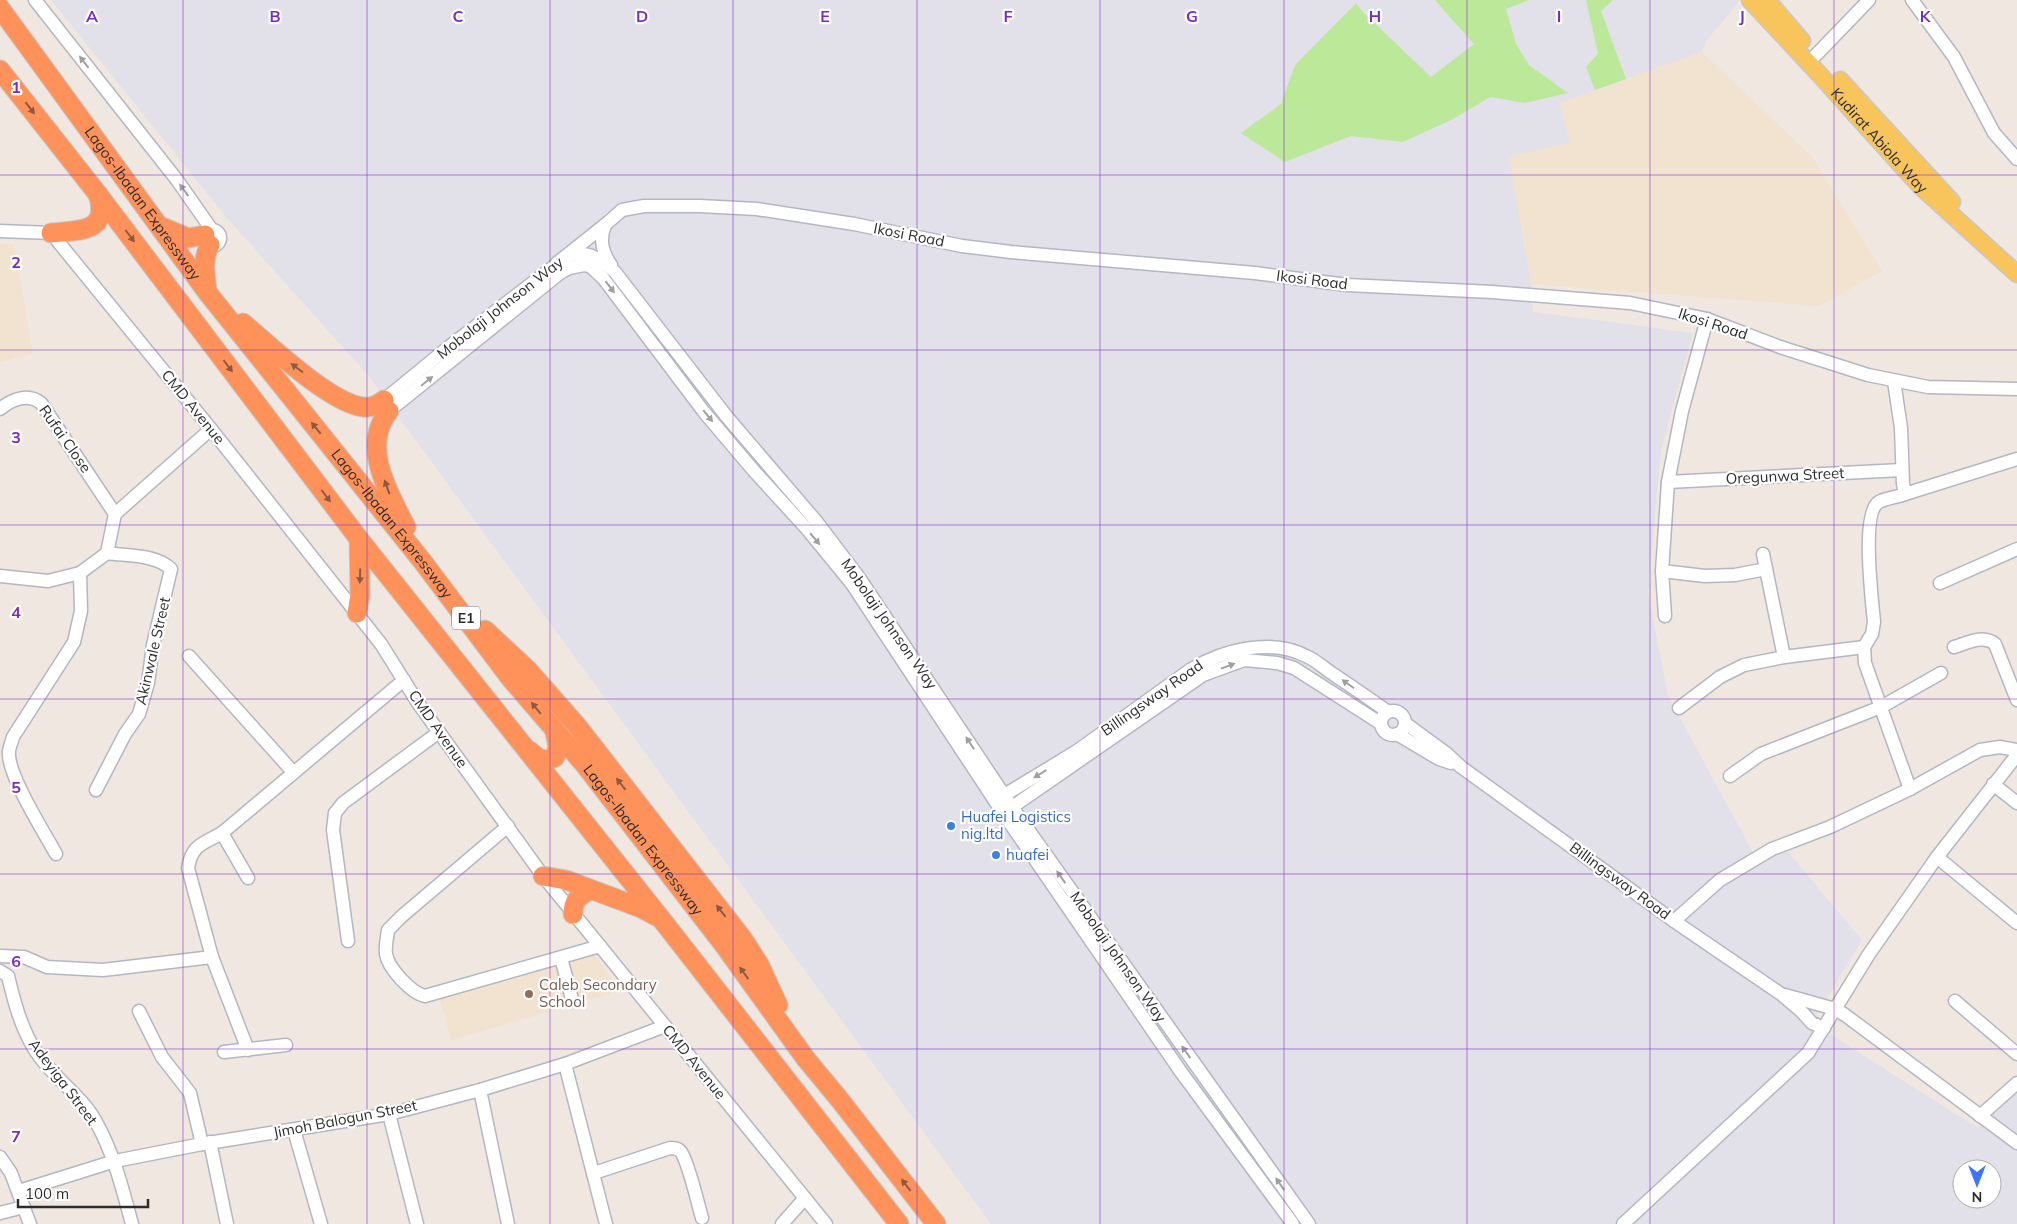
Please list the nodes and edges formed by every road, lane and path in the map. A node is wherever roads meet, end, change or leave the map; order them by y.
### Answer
1 (35, 0) edge
2 (1750, 0) edge
3 (1767, 0) edge
4 (1869, 0) edge
5 (1912, 0) edge
6 (0, 8) edge
7 (1815, 56) junction
8 (0, 70) edge
9 (2017, 159) edge
10 (97, 193) junction
11 (605, 225) junction
12 (160, 226) junction
13 (0, 231) edge
14 (52, 233) junction
15 (209, 237) junction
16 (572, 257) junction
17 (598, 258) junction
18 (2017, 260) edge
19 (2017, 274) edge
20 (207, 292) junction
21 (1707, 320) junction
22 (1894, 381) junction
23 (2017, 389) edge
24 (386, 406) junction
25 (0, 409) edge
26 (211, 429) junction
27 (2017, 459) edge
28 (1902, 470) junction
29 (1668, 482) junction
30 (1905, 494) junction
31 (115, 514) junction
32 (359, 539) junction
33 (2017, 549) edge
34 (106, 553) junction
35 (1763, 554) dead end
36 (423, 562) junction
37 (1766, 569) junction
38 (1662, 571) junction
39 (80, 573) junction
40 (0, 576) edge
41 (1940, 583) dead end
42 (357, 613) junction
43 (464, 615) junction
44 (1665, 616) dead end
45 (1864, 647) junction
46 (1954, 647) dead end
47 (189, 656) dead end
48 (1784, 657) junction
49 (1941, 672) dead end
50 (404, 680) junction
51 (2017, 700) edge
52 (1881, 707) junction
53 (1679, 708) dead end
54 (1388, 712) junction
55 (1380, 723) junction
56 (1405, 723) junction
57 (440, 732) junction
58 (555, 732) junction
59 (1398, 734) junction
60 (520, 742) junction
61 (2017, 750) edge
62 (2017, 755) edge
63 (1461, 767) junction
64 (293, 772) junction
65 (1730, 776) dead end
66 (1993, 784) junction
67 (1910, 789) junction
68 (96, 790) dead end
69 (1000, 798) junction
70 (2017, 803) edge
71 (1008, 810) junction
72 (508, 826) junction
73 (222, 833) junction
74 (56, 854) dead end
75 (1937, 857) junction
76 (543, 876) junction
77 (248, 878) dead end
78 (590, 890) junction
79 (573, 914) junction
80 (1674, 921) junction
81 (2017, 923) edge
82 (666, 924) junction
83 (348, 941) dead end
84 (600, 946) junction
85 (0, 956) edge
86 (212, 957) junction
87 (561, 958) junction
88 (0, 972) edge
89 (1780, 994) junction
90 (572, 999) dead end
91 (1956, 1001) dead end
92 (1836, 1009) junction
93 (139, 1011) dead end
94 (665, 1026) junction
95 (1824, 1028) junction
96 (789, 1036) junction
97 (286, 1045) dead end
98 (248, 1050) junction
99 (224, 1052) dead end
100 (2017, 1054) edge
101 (772, 1060) junction
102 (565, 1064) junction
103 (2017, 1083) edge
104 (480, 1090) junction
105 (389, 1114) junction
106 (1980, 1116) junction
107 (294, 1130) junction
108 (206, 1143) junction
109 (2017, 1143) edge
110 (0, 1157) edge
111 (115, 1160) junction
112 (594, 1173) junction
113 (19, 1191) junction
114 (805, 1198) junction
115 (24, 1206) junction
116 (0, 1213) edge
117 (702, 1218) dead end
118 (30, 1224) edge
119 (132, 1224) edge
120 (227, 1224) edge
121 (321, 1224) edge
122 (418, 1224) edge
123 (508, 1224) edge
124 (606, 1224) edge
125 (782, 1224) edge
126 (826, 1224) edge
127 (899, 1224) edge
128 (936, 1224) edge
129 (1293, 1224) edge
130 (1309, 1224) edge
131 (1623, 1224) edge

15 -> 1 street
2 - 19 main road, Kudirat Abiola Way
3 - 7 main road, Kudirat Abiola Way
4 - 7 street
5 - 9 street
6 - 12 highway, Lagos-Ibadan Expressway / E1
7 - 18 main road, Kudirat Abiola Way
8 -> 10 highway, Lagos-Ibadan Expressway / E1
10 - 14 highway
10 -> 32 highway, Lagos-Ibadan Expressway / E1
11 - 16 street, Ikosi Road
11 - 17 street
11 - 21 street, Ikosi Road
12 - 15 highway
12 - 20 highway, Lagos-Ibadan Expressway / E1
13 - 14 street
14 - 26 street, CMD Avenue
15 - 20 highway
16 - 17 street, Mobolaji Johnson Way
24 -> 16 street, Mobolaji Johnson Way
16 - 24 street, Mobolaji Johnson Way
17 -> 69 street, Mobolaji Johnson Way
69 -> 17 street, Mobolaji Johnson Way
24 -> 20 highway
36 -> 20 highway, Lagos-Ibadan Expressway / E1
21 - 22 street, Ikosi Road
21 - 29 street
22 - 23 street, Ikosi Road
22 - 28 street
36 -> 24 highway
25 - 31 street, Rufai Close
26 - 31 street
26 - 42 street, CMD Avenue
27 - 30 street
28 - 29 street, Oregunwa Street
28 - 30 street
29 - 38 street
30 - 45 street
31 - 34 street
32 -> 42 highway
32 - 60 highway, Lagos-Ibadan Expressway / E1
33 - 41 street
34 - 39 street
34 - 68 street, Akinwale Street
35 - 37 street
36 - 43 highway, Lagos-Ibadan Expressway / E1
37 - 38 street
37 - 48 street
38 - 44 street
39 - 40 street
39 - 74 street
42 - 50 street, CMD Avenue
58 -> 43 highway, Lagos-Ibadan Expressway / E1
96 -> 43 highway
45 - 48 street
45 - 52 street
46 - 51 street
47 - 64 street
48 - 53 street
49 - 52 street
50 - 57 street, CMD Avenue
50 - 64 street
52 - 65 street
52 - 67 street
54 - 55 street
54 - 56 street
54 -> 69 street, Billingsway Road
55 - 59 street
71 -> 55 street, Billingsway Road
56 - 59 street
56 - 63 street, Billingsway Road
57 - 72 street, CMD Avenue
57 - 83 street
58 - 60 highway
96 -> 58 highway, Lagos-Ibadan Expressway / E1
59 - 63 street, Billingsway Road
60 - 82 highway, Lagos-Ibadan Expressway / E1
61 - 67 street
62 - 66 street
63 - 80 street, Billingsway Road
64 - 73 street
66 - 70 street
66 - 75 street
67 - 80 street
69 - 71 street, Mobolaji Johnson Way
71 - 129 street, Mobolaji Johnson Way
130 -> 71 street, Mobolaji Johnson Way
72 - 76 street, CMD Avenue
72 - 87 street
73 - 77 street
73 - 86 street
75 - 81 street
75 - 92 street
76 - 78 highway
76 - 79 street, CMD Avenue
78 - 79 highway
78 - 82 highway
79 - 84 street, CMD Avenue
80 - 89 street, Billingsway Road
82 - 101 highway, Lagos-Ibadan Expressway / E1
84 - 87 street
84 - 94 street, CMD Avenue
85 - 86 street
86 - 98 street
87 - 90 street
88 - 111 street, Adeyiga Street
89 - 92 street, Billingsway Road
89 - 95 street, Billingsway Road
91 - 100 street
92 - 95 street
92 - 106 street, Billingsway Road
93 - 108 street
94 - 102 street, Jimoh Balogun Street
94 - 114 street, CMD Avenue
95 - 131 street
96 - 101 highway
128 -> 96 highway, Lagos-Ibadan Expressway / E1
97 - 98 street
98 - 99 street
101 - 127 highway, Lagos-Ibadan Expressway / E1
102 - 104 street, Jimoh Balogun Street
102 - 112 street
103 - 106 street
104 - 105 street, Jimoh Balogun Street
104 - 123 street
105 - 107 street, Jimoh Balogun Street
105 - 122 street
106 - 109 street, Billingsway Road
107 - 108 street, Jimoh Balogun Street
107 - 121 street
108 - 111 street, Jimoh Balogun Street
108 - 120 street
110 - 113 street
111 - 113 street, Jimoh Balogun Street
111 - 119 street, Adeyiga Street
112 - 117 street
112 - 124 street
113 - 115 street
114 - 125 street
114 - 126 street, CMD Avenue
115 - 116 street
115 - 118 street

